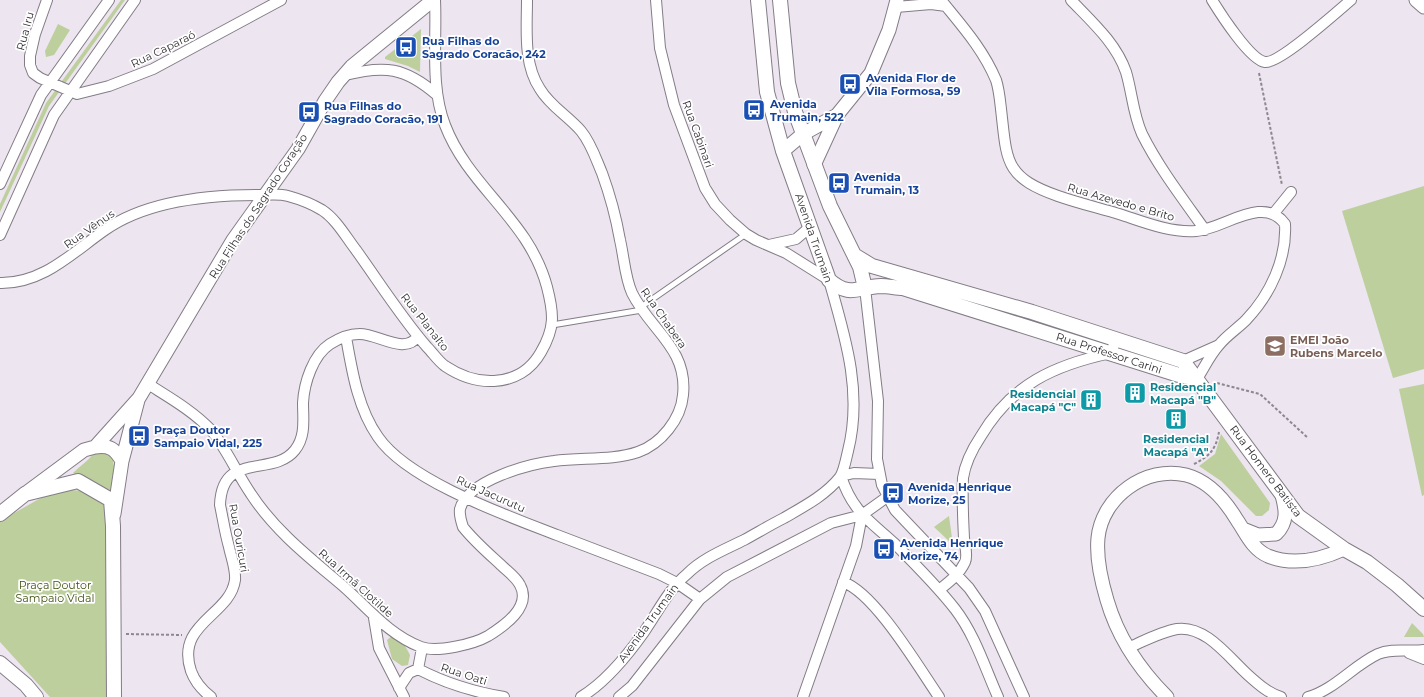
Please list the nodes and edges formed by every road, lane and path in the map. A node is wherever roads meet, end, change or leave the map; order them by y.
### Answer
1 (46, 0) edge
2 (109, 0) edge
3 (135, 0) edge
4 (281, 0) edge
5 (434, 0) edge
6 (526, 0) edge
7 (656, 0) edge
8 (758, 0) edge
9 (780, 0) edge
10 (1071, 0) edge
11 (1212, 0) edge
12 (1351, 0) edge
13 (1416, 0) edge
14 (944, 3) edge
15 (896, 4) edge
16 (1424, 7) edge
17 (1259, 73) dead end
18 (344, 75) junction
19 (50, 84) junction
20 (70, 92) junction
21 (436, 95) junction
22 (837, 115) junction
23 (803, 134) junction
24 (783, 151) junction
25 (814, 165) junction
26 (0, 184) edge
27 (265, 195) junction
28 (1288, 196) joint
29 (1274, 213) junction
30 (810, 227) junction
31 (1206, 230) junction
32 (746, 234) junction
33 (0, 235) edge
34 (770, 245) junction
35 (854, 255) junction
36 (828, 280) junction
37 (0, 283) edge
38 (865, 288) junction
39 (642, 309) junction
40 (552, 325) junction
41 (418, 336) junction
42 (346, 337) junction
43 (1116, 338) junction
44 (1219, 345) junction
45 (1111, 353) junction
46 (1183, 361) junction
47 (1198, 379) junction
48 (1217, 383) dead end
49 (148, 384) junction
50 (138, 398) junction
51 (1220, 428) dead end
52 (1308, 438) dead end
53 (95, 447) junction
54 (122, 461) junction
55 (1193, 465) dead end
56 (238, 472) junction
57 (880, 474) junction
58 (841, 476) junction
59 (25, 494) junction
60 (1281, 494) junction
61 (887, 496) junction
62 (466, 498) junction
63 (0, 514) edge
64 (862, 515) junction
65 (113, 526) junction
66 (1243, 530) junction
67 (1344, 550) junction
68 (958, 575) junction
69 (843, 582) junction
70 (677, 583) junction
71 (938, 590) junction
72 (700, 599) junction
73 (1424, 609) edge
74 (374, 618) junction
75 (113, 634) junction
76 (194, 636) junction
77 (422, 648) junction
78 (1128, 648) junction
79 (1424, 650) edge
80 (1405, 652) junction
81 (1424, 659) edge
82 (0, 663) edge
83 (418, 669) junction
84 (402, 693) edge
85 (36, 697) edge
86 (114, 697) edge
87 (211, 697) edge
88 (504, 697) edge
89 (581, 697) edge
90 (619, 697) edge
91 (803, 697) edge
92 (939, 697) edge
93 (998, 697) edge
94 (1024, 697) edge
95 (1167, 697) edge
96 (1281, 697) edge
97 (1308, 697) edge

1 - 19 street, Rua Iru
2 - 19 street
3 - 20 street
4 - 20 street, Rua Caparaó
5 - 18 street, Rua Filhas do Sagrado Coração
5 - 21 street, Rua Planalto
6 - 39 street, Rua Chabera
7 - 32 street, Rua Cabinari
8 - 24 main road, Avenida Trumain
9 - 23 main road
10 - 31 street
11 - 12 street
13 - 16 street
14 - 15 street, Rua Azevedo e Brito
14 - 31 street, Rua Azevedo e Brito
15 - 22 street
17 - 28 path
18 - 21 street
18 - 27 street, Rua Filhas do Sagrado Coração
19 - 20 street, Rua Caparaó
19 - 26 street
20 - 33 street
21 - 40 street, Rua Planalto
22 - 23 street
22 - 25 street
23 - 24 street
23 - 25 main road
24 - 30 main road, Avenida Trumain
25 - 35 main road
27 - 37 street, Rua Vênus
27 - 41 street, Rua Planalto
27 - 49 street, Rua Filhas do Sagrado Coração
28 - 29 street
29 - 31 street, Rua Azevedo e Brito
29 - 44 street
30 - 34 street
30 - 36 main road, Avenida Trumain
32 - 34 street, Rua Cabinari
32 - 39 lane
34 - 36 street, Rua Cabinari
35 - 38 main road
35 - 43 main road, Rua Professor Carini
36 - 38 main road, Rua Professor Carini
36 - 58 street, Avenida Trumain
38 - 45 main road, Rua Professor Carini
38 - 57 street
39 - 40 lane
39 - 62 street, Rua Chabera
40 - 41 street, Rua Planalto
41 - 42 street, Rua Ouricuri
42 - 56 street, Rua Ouricuri
42 - 62 street, Rua Jacurutu
43 - 45 street
43 - 46 main road, Rua Professor Carini
44 - 46 street
44 - 47 street
45 - 47 main road, Rua Professor Carini
45 - 68 street
46 - 47 main road
47 - 60 main road, Rua Homero Batista
48 - 52 path
49 - 50 street, Rua Filhas do Sagrado Coração
49 - 56 street, Rua Irmã Clotilde
50 - 53 street
50 - 54 street
51 - 55 path
53 - 54 street
53 - 59 street
54 - 65 street
56 - 74 street, Rua Irmã Clotilde
56 - 76 street, Rua Ouricuri
57 - 58 street
57 - 61 street
58 - 64 street
58 - 70 street, Avenida Trumain
59 - 63 main road
59 - 65 main road
60 - 66 street
60 - 67 main road, Rua Homero Batista
61 - 64 street
61 - 68 street
62 - 70 street, Rua Jacurutu
62 - 77 street
64 - 69 street
64 - 71 street
64 - 72 street
65 - 75 main road
66 - 67 street
66 - 78 street
67 - 73 main road, Rua Homero Batista
68 - 71 street
68 - 94 street
69 - 91 street
69 - 92 street
70 - 72 street, Rua Jacurutu
70 - 89 street, Avenida Trumain
71 - 93 street
72 - 90 street
74 - 77 street, Rua Irmã Clotilde
74 - 84 street
75 - 76 path
75 - 86 main road
76 - 87 street, Rua Ouricuri
77 - 83 street
78 - 95 street
78 - 96 street
79 - 80 street
80 - 81 street
80 - 97 street
82 - 85 main road
83 - 84 street
83 - 88 street, Rua Oati

